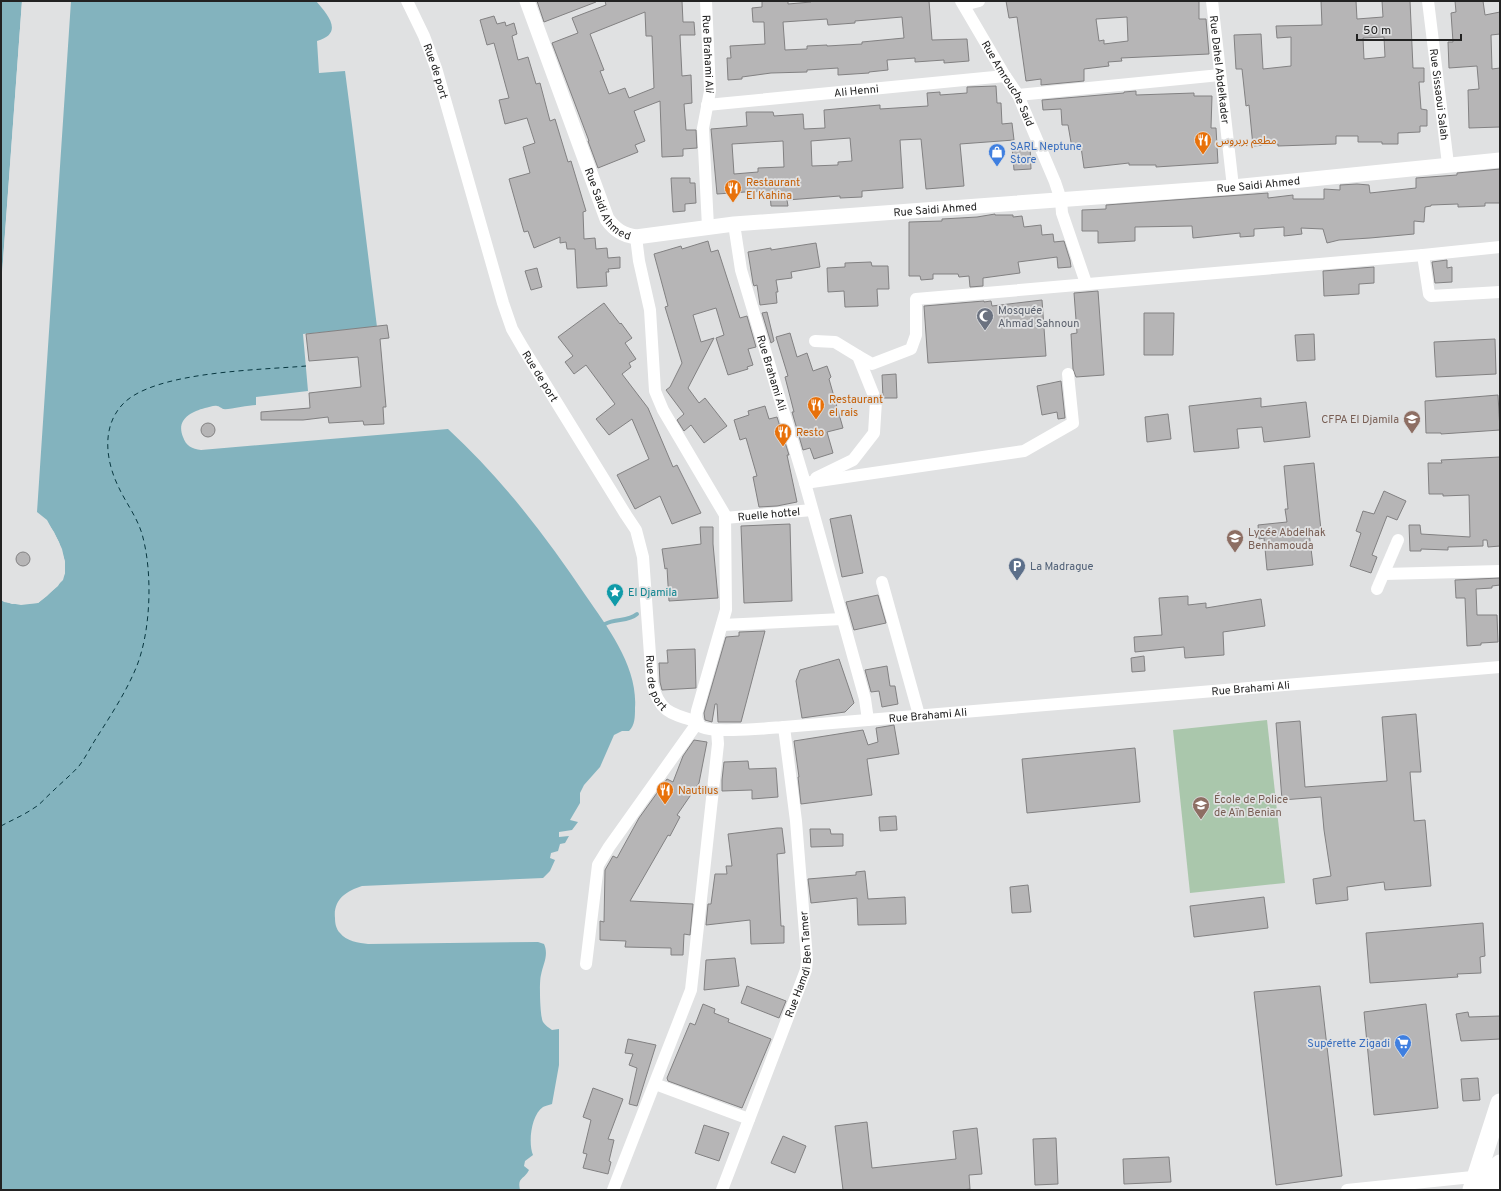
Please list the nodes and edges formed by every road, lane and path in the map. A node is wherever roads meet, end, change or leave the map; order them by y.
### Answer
1 (407, 1) edge
2 (527, 1) edge
3 (706, 1) edge
4 (979, 1) edge
5 (1212, 1) edge
6 (1428, 1) edge
7 (962, 3) edge
8 (1220, 75) junction
9 (1005, 76) junction
10 (1018, 95) junction
11 (707, 105) junction
12 (1500, 160) edge
13 (1448, 164) junction
14 (1233, 187) junction
15 (1061, 200) junction
16 (734, 224) junction
17 (708, 227) junction
18 (636, 236) junction
19 (1500, 247) edge
20 (1423, 255) junction
21 (1086, 283) junction
22 (1500, 292) edge
23 (815, 341) dead end
24 (858, 356) junction
25 (1068, 374) dead end
26 (805, 483) junction
27 (812, 510) junction
28 (725, 518) junction
29 (1398, 540) dead end
30 (1500, 571) edge
31 (1384, 574) junction
32 (882, 582) dead end
33 (1377, 589) dead end
34 (842, 618) junction
35 (722, 625) junction
36 (1500, 667) edge
37 (919, 715) junction
38 (868, 720) junction
39 (698, 722) junction
40 (784, 727) junction
41 (717, 730) junction
42 (586, 964) dead end
43 (655, 1084) junction
44 (1500, 1103) edge
45 (749, 1119) junction
46 (1497, 1177) edge
47 (1474, 1183) edge
48 (613, 1190) edge
49 (722, 1190) edge
50 (1347, 1190) edge

1 - 39 street, Rue de port
2 - 18 street, Rue Saidi Ahmed
3 - 11 street, Rue Brahami Ali
4 - 7 street
5 - 8 street, Rue Dahel Abdelkader
6 - 13 street, Rue Sissaoui Salah
7 - 9 street, Rue Amrouche Said
8 - 10 street
8 - 14 street, Rue Dahel Abdelkader
9 - 10 street, Rue Amrouche Said
9 - 11 street, Ali Henni
10 - 15 street, Rue Amrouche Said
11 - 17 street, Rue Brahami Ali
12 - 13 street, Rue Saidi Ahmed
13 - 14 street, Rue Saidi Ahmed
14 - 15 street, Rue Saidi Ahmed
15 - 16 street, Rue Saidi Ahmed
15 - 21 street, Rue Amrouche Said
16 - 17 street, Rue Saidi Ahmed
16 - 26 street, Rue Brahami Ali
17 - 18 street, Rue Saidi Ahmed
18 - 28 street
19 - 20 street
20 - 21 street
20 - 22 street
21 - 24 street
23 - 24 street
24 - 26 street
25 - 26 street
26 - 27 street, Rue Brahami Ali
27 - 28 street, Ruelle hottel
27 - 34 street, Rue Brahami Ali
28 - 35 street
29 - 31 street
30 - 31 street
31 - 33 street
32 - 37 street
34 - 35 street
34 - 38 street, Rue Brahami Ali
35 - 39 street
36 - 37 street, Rue Brahami Ali
37 - 38 street, Rue Brahami Ali
38 - 40 street
39 - 41 street, Rue de port
39 - 42 street
40 - 41 street
40 - 45 street, Rue Hamdi Ben Tamer
41 - 43 street
43 - 45 street
43 - 48 street
44 - 47 main road
45 - 49 street, Rue Hamdi Ben Tamer
46 - 47 street
47 - 50 street

